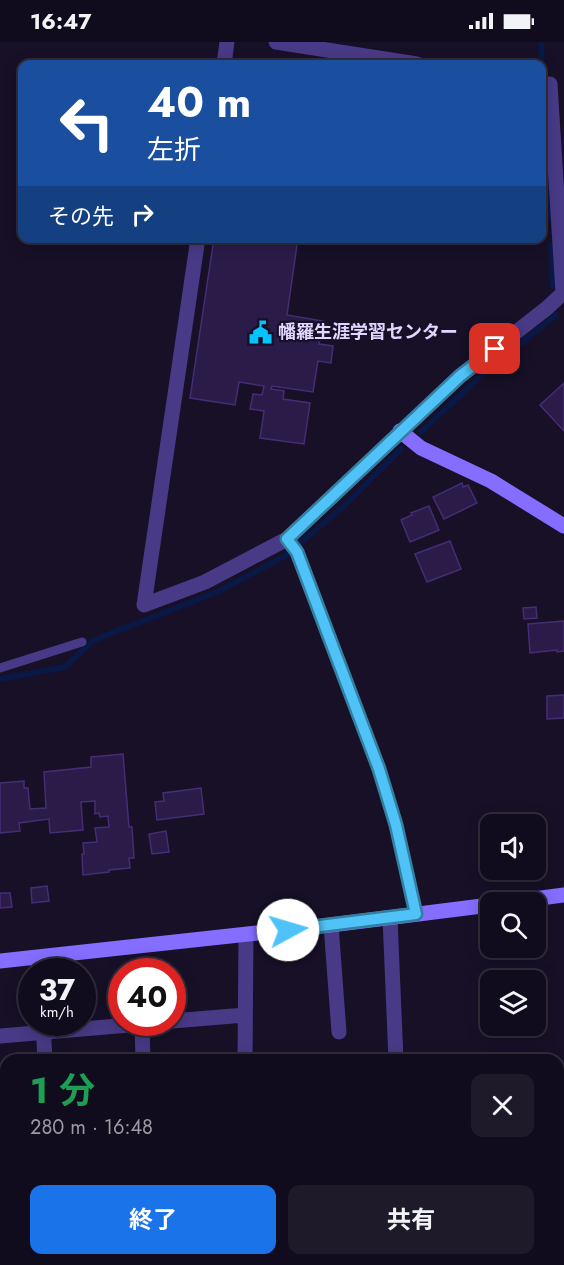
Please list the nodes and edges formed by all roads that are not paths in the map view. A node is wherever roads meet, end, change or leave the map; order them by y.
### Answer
1 (227, 42) edge
2 (276, 42) edge
3 (225, 60) edge
4 (391, 60) edge
5 (552, 84) edge
6 (197, 243) edge
7 (400, 431) junction
8 (564, 526) edge
9 (292, 546) junction
10 (82, 642) dead end
11 (0, 668) edge
12 (564, 895) edge
13 (546, 897) edge
14 (480, 905) edge
15 (416, 914) junction
16 (390, 918) junction
17 (331, 925) junction
18 (246, 935) junction
19 (87, 958) edge
20 (0, 961) edge
21 (18, 963) edge
22 (245, 1016) junction
23 (186, 1020) edge
24 (18, 1032) edge
25 (339, 1032) dead end
26 (0, 1036) edge
27 (44, 1036) edge
28 (146, 1036) edge
29 (45, 1054) edge
30 (144, 1054) edge
31 (245, 1054) edge
32 (396, 1054) edge

1 - 3 street
2 - 4 street
5 - 7 street
6 - 9 street
7 - 8 street
7 - 9 street
9 - 15 lane
10 - 11 lane
12 - 13 street
14 - 15 street
15 - 16 street
16 - 17 street
16 - 32 street
17 - 18 street
17 - 25 street
18 - 19 street
18 - 22 street
20 - 21 street
22 - 23 street
22 - 31 street
24 - 26 street
27 - 29 street
28 - 30 street

